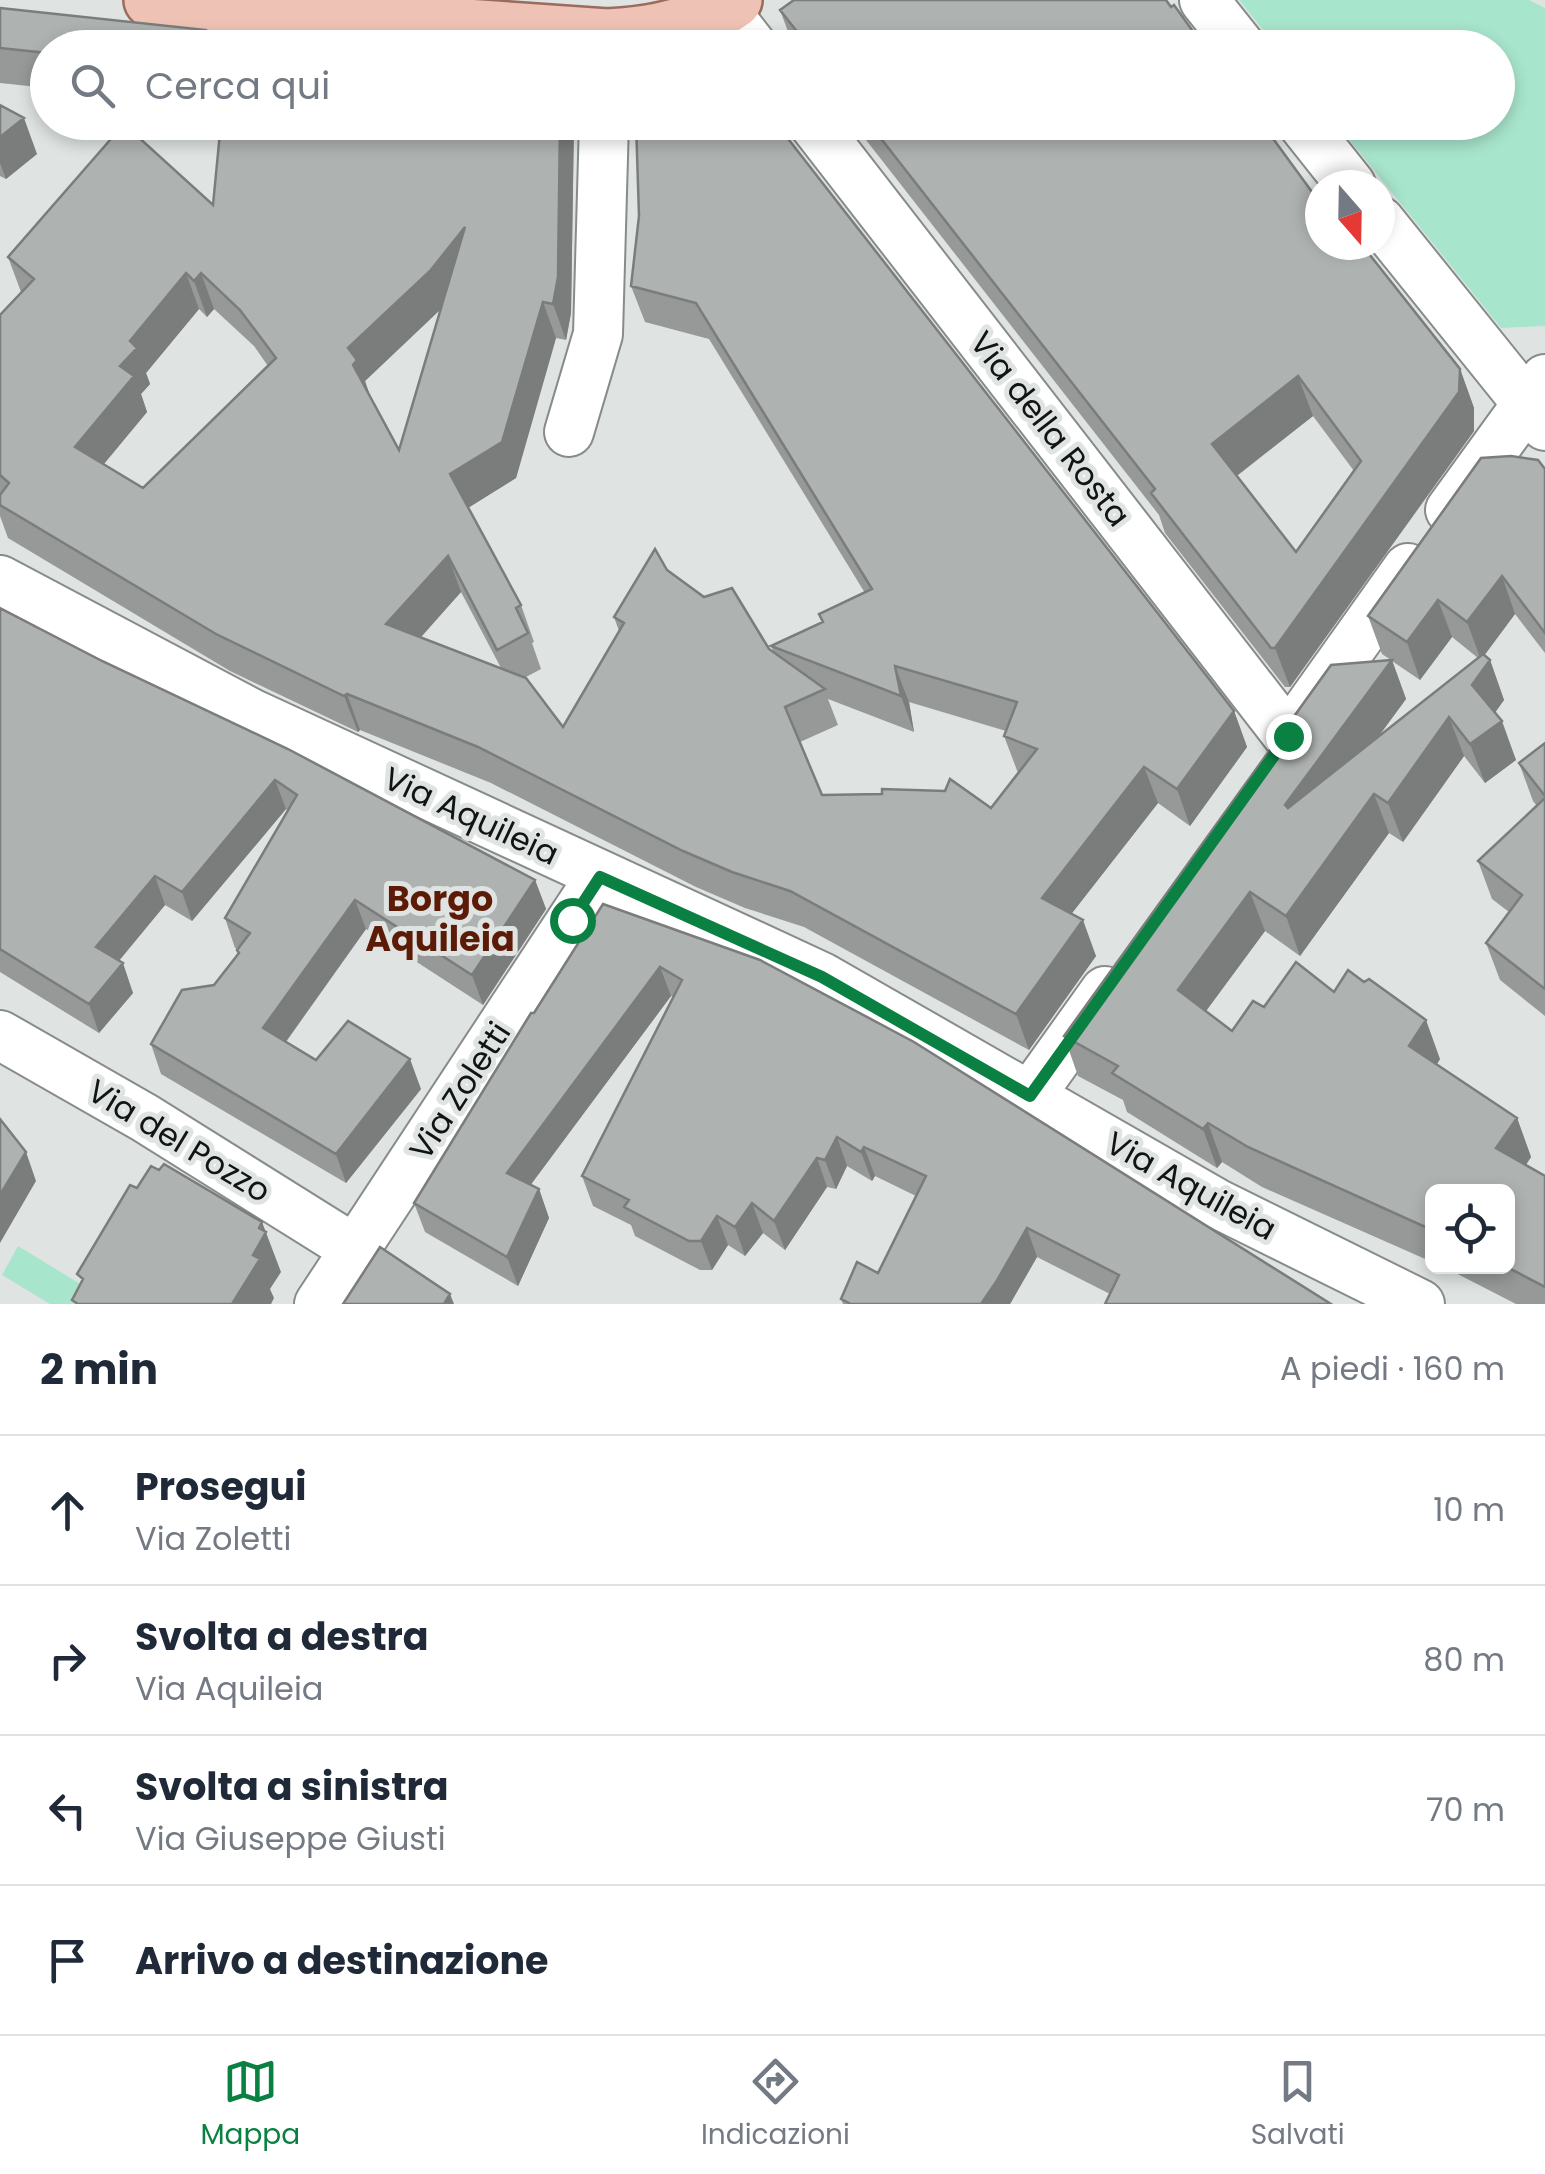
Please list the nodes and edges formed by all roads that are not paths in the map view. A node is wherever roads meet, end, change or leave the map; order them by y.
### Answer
1 (152, 0) edge
2 (1204, 0) edge
3 (737, 18) edge
4 (467, 30) edge
5 (673, 30) edge
6 (1228, 30) edge
7 (603, 140) edge
8 (825, 140) edge
9 (1315, 140) edge
10 (1339, 170) edge
11 (1395, 238) edge
12 (1539, 403) edge
13 (569, 432) dead end
14 (0, 580) edge
15 (600, 877) junction
16 (1131, 955) edge
17 (0, 1034) edge
18 (1030, 1096) junction
19 (356, 1250) junction
20 (319, 1304) edge
21 (1420, 1304) edge

1 - 4 main road
2 - 6 street
3 - 5 main road
7 - 13 street
8 - 12 street, Via della Rosta
9 - 10 street
11 - 12 street
14 - 15 street, Via Aquileia
15 - 18 street, Via Aquileia
15 - 19 street, Via Zoletti
16 - 18 street
17 - 19 street, Via del Pozzo
18 - 21 street, Via Aquileia
19 - 20 street, Via Zoletti

